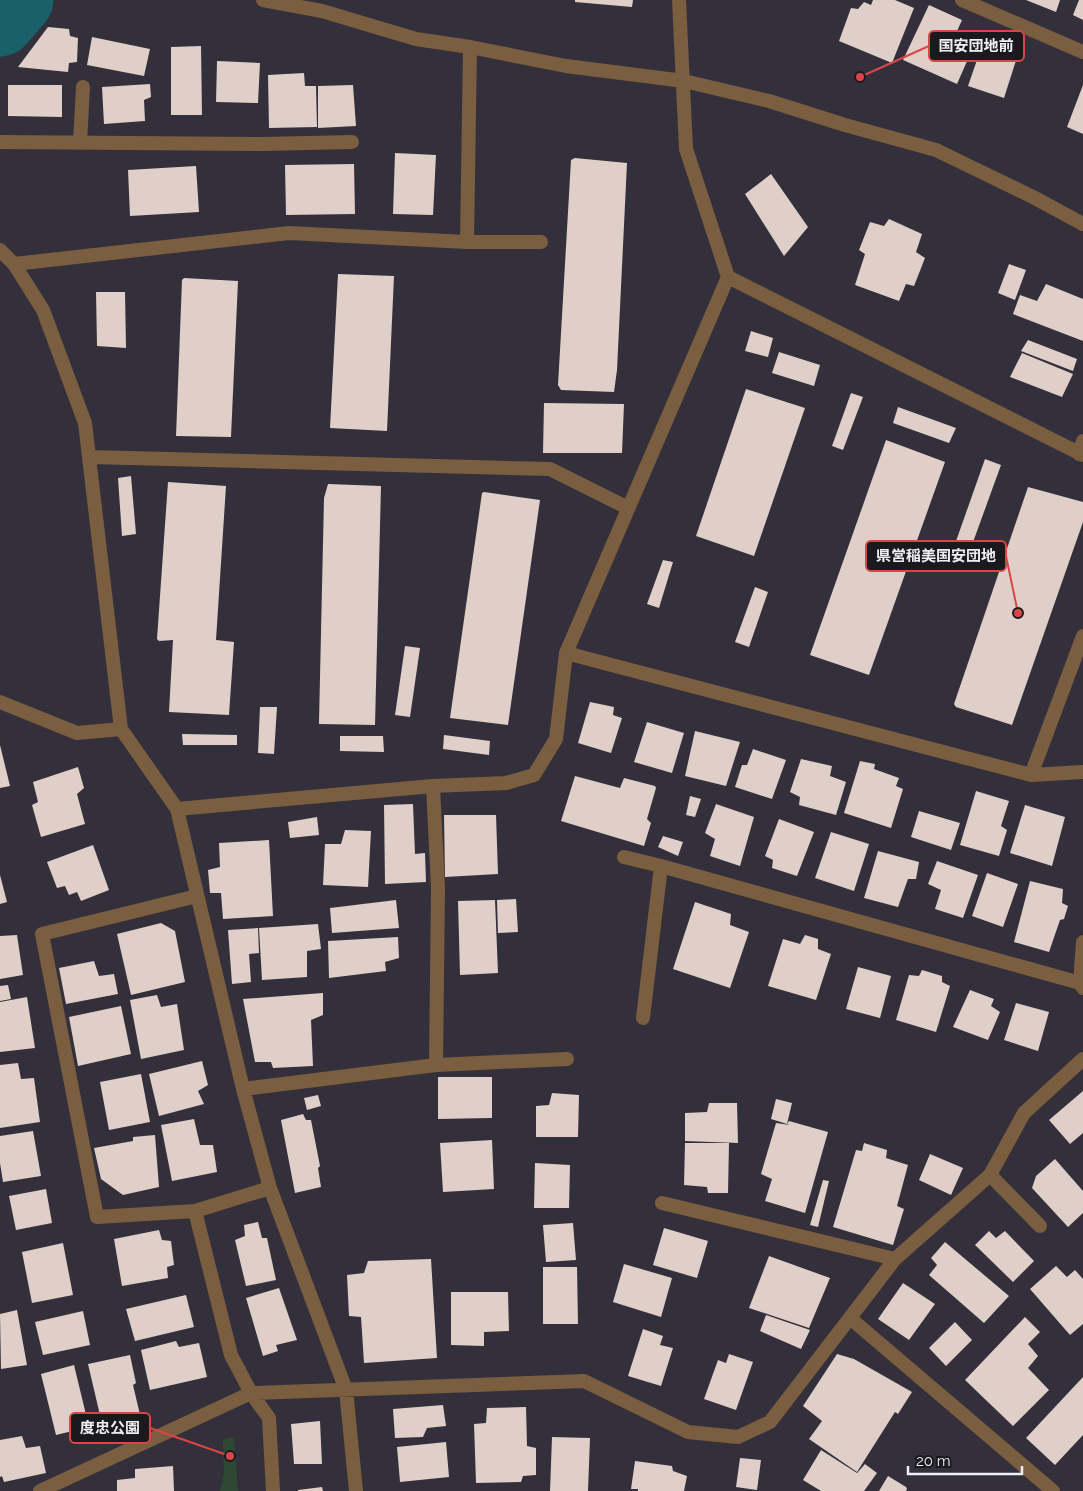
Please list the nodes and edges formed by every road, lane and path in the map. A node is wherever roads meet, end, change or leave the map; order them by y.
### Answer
1 (264, 0) edge
2 (679, 0) edge
3 (962, 0) edge
4 (279, 2) edge
5 (470, 47) junction
6 (1083, 52) edge
7 (684, 81) junction
8 (83, 88) dead end
9 (0, 142) edge
10 (352, 142) dead end
11 (80, 143) junction
12 (1083, 224) edge
13 (468, 242) junction
14 (541, 242) dead end
15 (0, 250) edge
16 (14, 264) junction
17 (728, 277) junction
18 (1082, 450) edge
19 (90, 457) junction
20 (628, 508) junction
21 (1083, 636) edge
22 (566, 653) junction
23 (0, 702) edge
24 (121, 729) junction
25 (1083, 772) edge
26 (1031, 775) junction
27 (434, 786) junction
28 (177, 809) junction
29 (624, 857) dead end
30 (662, 866) junction
31 (197, 896) junction
32 (1083, 942) edge
33 (1082, 986) edge
34 (643, 1018) dead end
35 (567, 1059) dead end
36 (1083, 1059) edge
37 (436, 1065) junction
38 (243, 1089) junction
39 (990, 1175) junction
40 (270, 1188) junction
41 (662, 1203) dead end
42 (195, 1211) junction
43 (1040, 1226) dead end
44 (895, 1260) junction
45 (850, 1318) junction
46 (346, 1390) junction
47 (251, 1393) junction
48 (40, 1491) edge
49 (273, 1491) edge
50 (356, 1491) edge
51 (1053, 1491) edge

1 - 4 street
2 - 7 street
3 - 6 street
4 - 5 street
5 - 7 street
5 - 13 street
7 - 12 street
7 - 17 street
8 - 11 street
9 - 11 street
10 - 11 street
13 - 14 street
13 - 16 street
15 - 16 street
16 - 19 street
17 - 18 street
17 - 20 street
19 - 20 street
19 - 24 street
20 - 22 street
21 - 26 street
22 - 26 street
22 - 27 street
23 - 24 street
24 - 28 street
25 - 26 street
27 - 28 street
27 - 37 street
28 - 31 street
29 - 30 street
30 - 33 street
30 - 34 street
31 - 38 street
31 - 42 street
32 - 33 street
35 - 37 street
36 - 39 street
37 - 38 street
38 - 40 street
39 - 43 street
39 - 44 street
40 - 42 street
40 - 46 street
41 - 44 street
42 - 47 street
44 - 45 street
45 - 46 street
45 - 51 street
46 - 47 street
46 - 50 street
47 - 48 street
47 - 49 street

